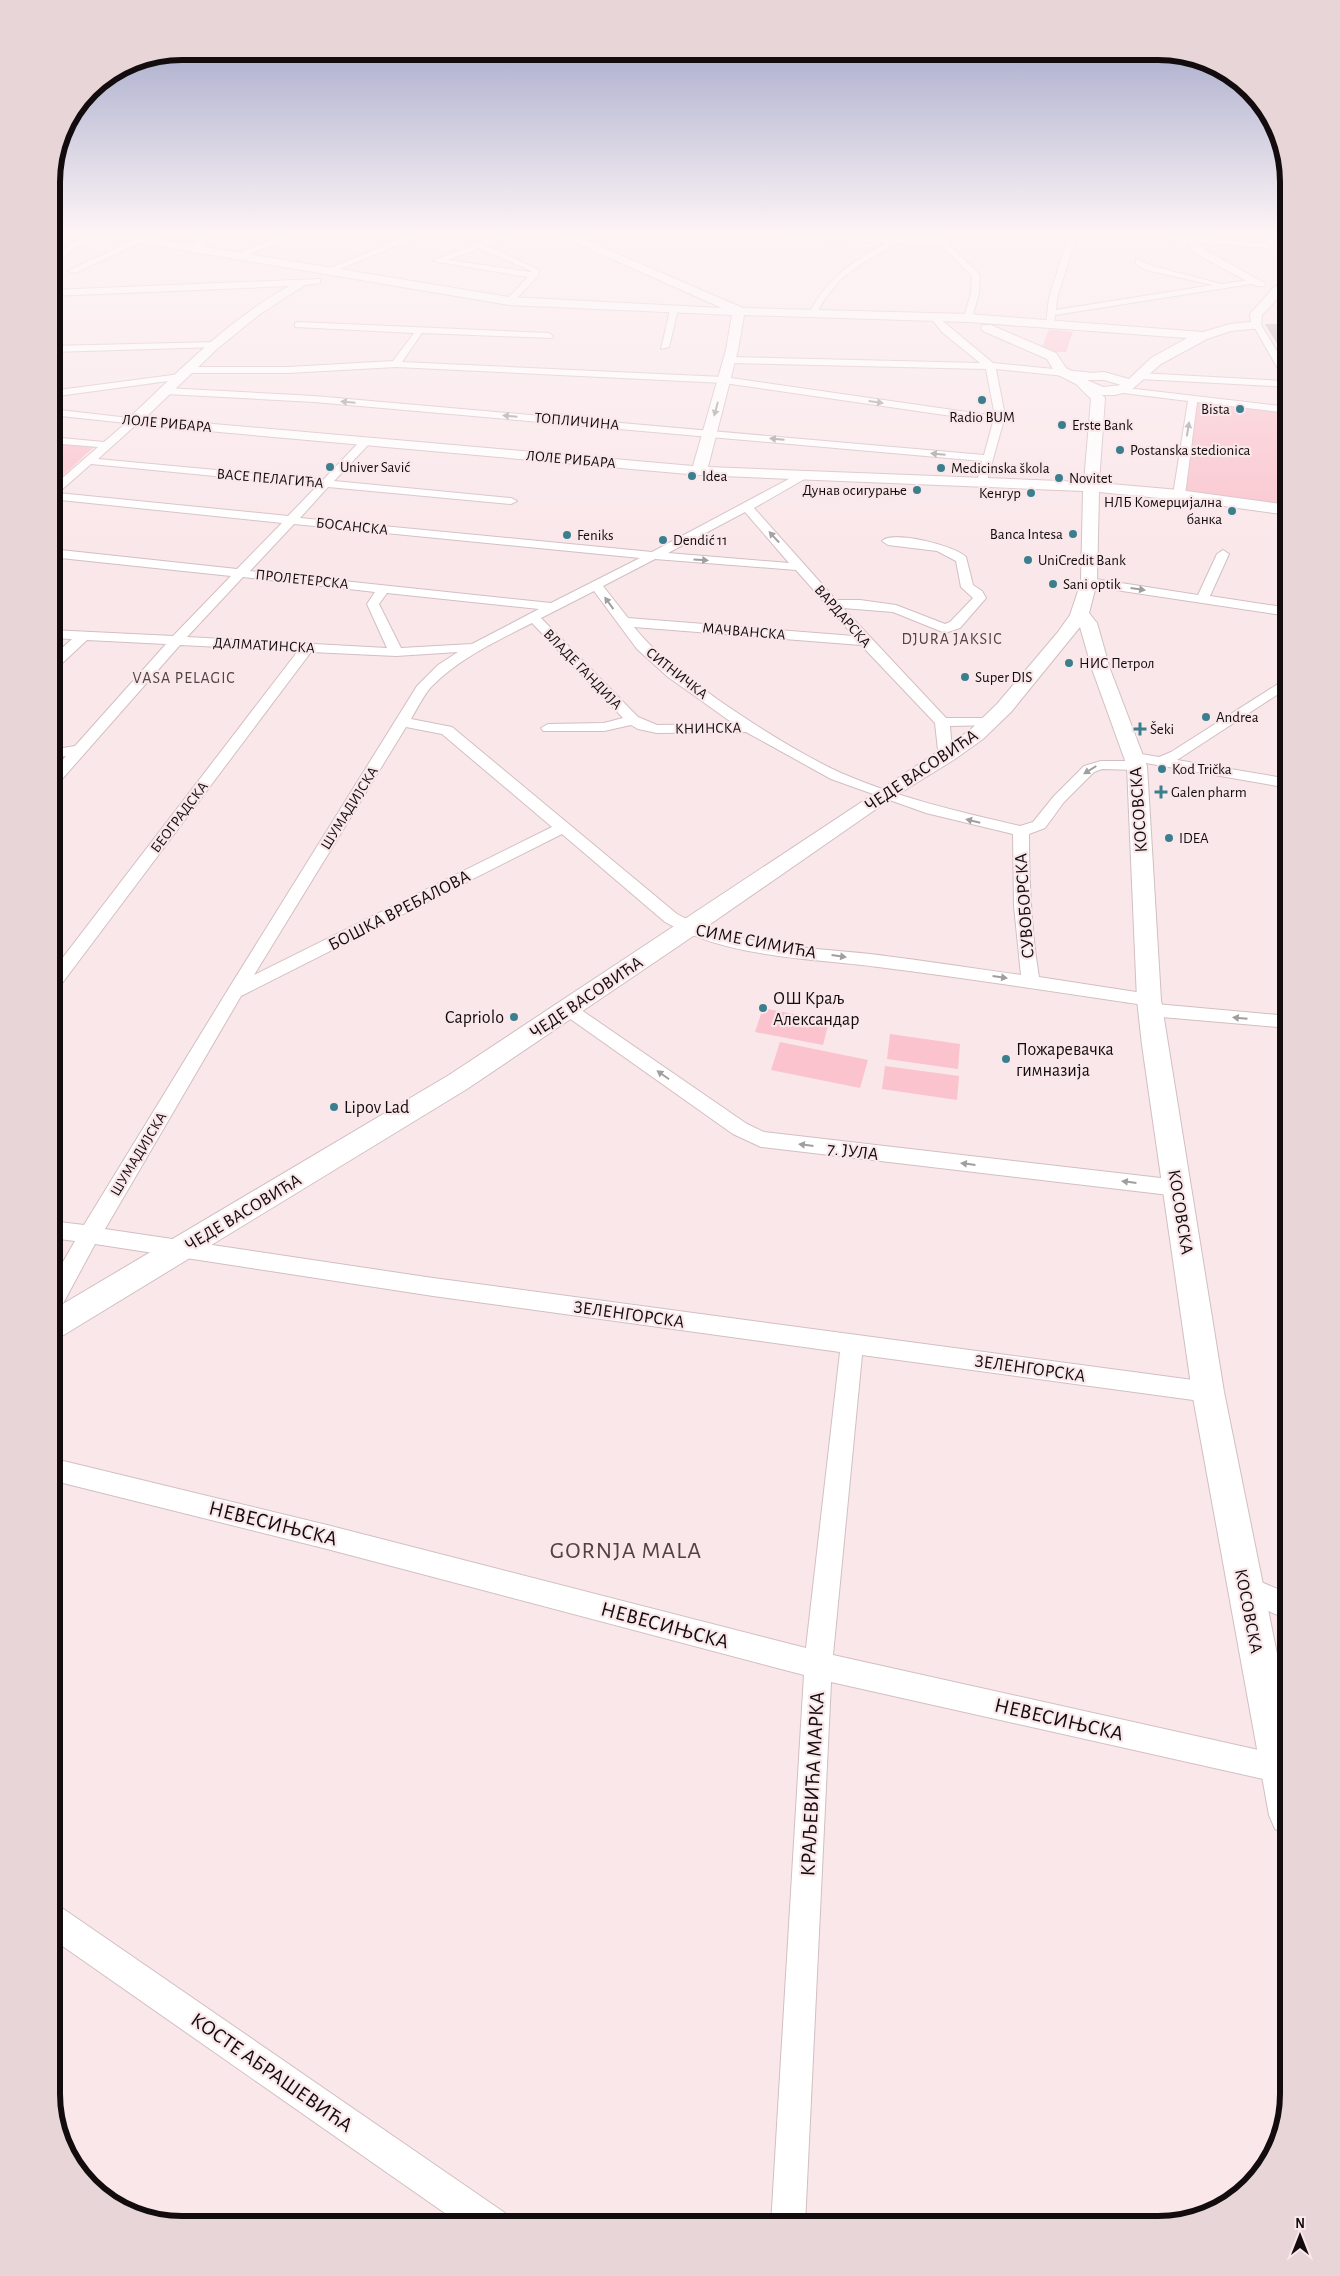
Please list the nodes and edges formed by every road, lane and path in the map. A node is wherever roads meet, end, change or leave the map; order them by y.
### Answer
1 (222, 340) edge
2 (413, 340) edge
3 (666, 340) edge
4 (733, 340) edge
5 (956, 340) edge
6 (1017, 340) edge
7 (1196, 340) edge
8 (1269, 340) edge
9 (216, 345) junction
10 (664, 347) dead end
11 (60, 348) edge
12 (1280, 358) edge
13 (729, 360) junction
14 (396, 364) junction
15 (990, 366) junction
16 (1061, 371) junction
17 (183, 373) junction
18 (1140, 376) junction
19 (724, 380) junction
20 (1087, 381) junction
21 (1118, 386) junction
22 (166, 391) junction
23 (60, 393) edge
24 (1280, 394) edge
25 (1280, 395) edge
26 (1098, 398) junction
27 (1193, 399) junction
28 (60, 413) edge
29 (101, 417) junction
30 (999, 420) junction
31 (134, 421) junction
32 (710, 432) junction
33 (60, 435) edge
34 (60, 440) edge
35 (366, 441) junction
36 (107, 445) junction
37 (987, 458) junction
38 (89, 461) junction
39 (699, 471) junction
40 (804, 475) junction
41 (982, 482) junction
42 (326, 483) junction
43 (60, 488) edge
44 (1091, 488) junction
45 (1179, 495) junction
46 (60, 496) edge
47 (511, 501) dead end
48 (747, 507) junction
49 (1280, 509) edge
50 (290, 520) junction
51 (888, 541) dead end
52 (60, 554) edge
53 (1223, 554) dead end
54 (652, 556) junction
55 (800, 567) junction
56 (240, 573) junction
57 (1089, 582) junction
58 (596, 586) junction
59 (384, 588) junction
60 (1203, 598) junction
61 (833, 604) junction
62 (553, 606) junction
63 (1280, 611) edge
64 (1079, 615) junction
65 (533, 617) junction
66 (623, 622) junction
67 (60, 635) edge
68 (83, 636) junction
69 (1064, 636) junction
70 (177, 640) junction
71 (1093, 640) junction
72 (865, 642) junction
73 (476, 646) junction
74 (307, 648) junction
75 (396, 652) junction
76 (426, 652) junction
77 (60, 658) edge
78 (443, 668) junction
79 (1280, 687) edge
80 (632, 720) junction
81 (402, 722) junction
82 (942, 722) junction
83 (989, 722) junction
84 (548, 728) dead end
85 (749, 728) junction
86 (81, 750) junction
87 (60, 753) edge
88 (948, 755) junction
89 (1145, 761) junction
90 (60, 773) edge
91 (1280, 784) edge
92 (885, 794) junction
93 (562, 828) junction
94 (1020, 831) junction
95 (688, 929) junction
96 (60, 974) edge
97 (1031, 982) junction
98 (235, 992) junction
99 (1149, 1005) junction
100 (568, 1009) junction
101 (1280, 1021) edge
102 (1178, 1188) junction
103 (60, 1231) edge
104 (89, 1236) junction
105 (183, 1248) junction
106 (60, 1288) edge
107 (60, 1322) edge
108 (852, 1344) junction
109 (1208, 1392) junction
110 (60, 1471) edge
111 (1245, 1588) junction
112 (1280, 1604) edge
113 (818, 1665) junction
114 (1280, 1764) edge
115 (1280, 1769) edge
116 (60, 1925) edge
117 (481, 2216) edge
118 (788, 2216) edge

1 - 9 street
2 - 14 street
3 - 10 street
4 - 13 street
5 - 15 street
6 - 16 street
7 - 18 street
8 - 12 street
9 - 11 street
9 - 17 street
13 - 15 street
13 - 19 street
14 - 17 street
14 - 19 street
15 - 16 street
15 - 30 street
16 - 20 street
17 - 22 street
17 - 23 street
18 - 21 street
18 - 24 street
19 -> 30 street
19 -> 32 street
20 - 21 street
20 - 26 street
21 - 26 street
21 - 27 street
22 - 31 street
32 -> 22 street, ТОПЛИЧИНА
25 - 27 street
26 - 44 street, ЧЕДЕ ВАСОВИЋА
45 -> 27 street
28 - 29 street, ЛОЛЕ РИБАРА
29 - 31 street, ЛОЛЕ РИБАРА
29 - 33 street
30 - 37 street
31 - 35 street, ЛОЛЕ РИБАРА
31 - 36 street
37 -> 32 street, ТОПЛИЧИНА
32 - 39 street
34 - 36 street
35 - 39 street, ЛОЛЕ РИБАРА
35 - 42 street
36 - 38 street
37 - 41 street
38 - 42 street, ВАСЕ ПЕЛАГИЋА
38 - 43 street
39 - 40 street, ЛОЛЕ РИБАРА
40 - 41 street, ЛОЛЕ РИБАРА
40 - 48 street, ШУМАДИЈСКА
41 - 44 street, ЛОЛЕ РИБАРА
42 - 47 street, ВАСЕ ПЕЛАГИЋА
42 - 50 street
44 - 45 street, ЛОЛЕ РИБАРА
44 - 57 street, ЧЕДЕ ВАСОВИЋА
45 - 49 street, ЛОЛЕ РИБАРА
46 - 50 street, БОСАНСКА
48 - 54 street, ШУМАДИЈСКА
55 -> 48 street, ВАРДАРСКА
50 - 54 street, БОСАНСКА
50 - 56 street
51 - 61 street
52 - 56 street, ПРОЛЕТЕРСКА
53 - 60 street
54 -> 55 street, БОСАНСКА
54 - 58 street, ШУМАДИЈСКА
55 - 61 street, ВАРДАРСКА
56 - 59 street, ПРОЛЕТЕРСКА
56 - 70 street
57 -> 60 street
57 - 64 street, ЧЕДЕ ВАСОВИЋА
58 - 62 street, ШУМАДИЈСКА
66 -> 58 street, СИТНИЧКА
59 - 62 street, ПРОЛЕТЕРСКА
59 - 75 street
60 - 63 street
61 - 72 street, ВАРДАРСКА
62 - 65 street, ШУМАДИЈСКА
64 - 69 street, ЧЕДЕ ВАСОВИЋА
64 - 71 street, КОСОВСКА
65 - 73 street, ШУМАДИЈСКА
65 - 80 street, ВЛАДЕ ГАНДИЈА
66 - 72 street, МАЧВАНСКА
66 - 85 street, СИТНИЧКА
67 - 68 street, ДАЛМАТИНСКА
68 - 70 street, ДАЛМАТИНСКА
68 - 77 street
69 - 71 street
69 - 83 street, ЧЕДЕ ВАСОВИЋА
70 - 74 street, ДАЛМАТИНСКА
70 - 86 street
71 - 89 street, КОСОВСКА
72 - 82 street, ВАРДАРСКА
73 - 76 street, ДАЛМАТИНСКА
73 - 78 street, ШУМАДИЈСКА
74 - 75 street, ДАЛМАТИНСКА
74 - 96 street, БЕОГРАДСКА
75 - 76 street, ДАЛМАТИНСКА
76 - 78 street
78 - 81 street, ШУМАДИЈСКА
79 - 89 street
80 - 84 street
80 - 85 street, КНИНСКА
81 - 93 street, СИМЕ СИМИЋА
81 - 98 street, ШУМАДИЈСКА
82 - 83 street
82 - 88 street
83 - 88 street, ЧЕДЕ ВАСОВИЋА
85 - 92 street, КНИНСКА
86 - 87 street
86 - 90 street
88 - 92 street, ЧЕДЕ ВАСОВИЋА
89 - 91 street, СУВОБОРСКА
89 -> 94 street, СУВОБОРСКА
89 - 99 street, КОСОВСКА
94 -> 92 street, СУВОБОРСКА
92 - 95 street, ЧЕДЕ ВАСОВИЋА
93 - 95 street, СИМЕ СИМИЋА
93 - 98 street, БОШКА ВРЕБАЛОВА
94 - 97 street, СУВОБОРСКА
95 -> 97 street, СИМЕ СИМИЋА
95 - 100 street, ЧЕДЕ ВАСОВИЋА
97 - 99 street, СИМЕ СИМИЋА
98 - 104 street, ШУМАДИЈСКА
101 -> 99 street, СИМЕ СИМИЋА
99 - 102 street, КОСОВСКА
102 -> 100 street, 7. ЈУЛА
100 - 105 street, ЧЕДЕ ВАСОВИЋА
102 - 109 street, КОСОВСКА
103 - 104 street, ЗЕЛЕНГОРСКА
104 - 105 street, ЗЕЛЕНГОРСКА
104 - 106 street, ШУМАДИЈСКА
105 - 107 street, ЧЕДЕ ВАСОВИЋА
105 - 108 street, ЗЕЛЕНГОРСКА
108 - 109 street, ЗЕЛЕНГОРСКА
108 - 113 street, КРАЉЕВИЋА МАРКА
109 - 111 street, КОСОВСКА
110 - 113 street, НЕВЕСИЊСКА
111 - 112 street
111 - 114 street, КОСОВСКА
113 - 115 street, НЕВЕСИЊСКА
113 - 118 street, КРАЉЕВИЋА МАРКА
116 - 117 street, КОСТЕ АБРАШЕВИЋА

